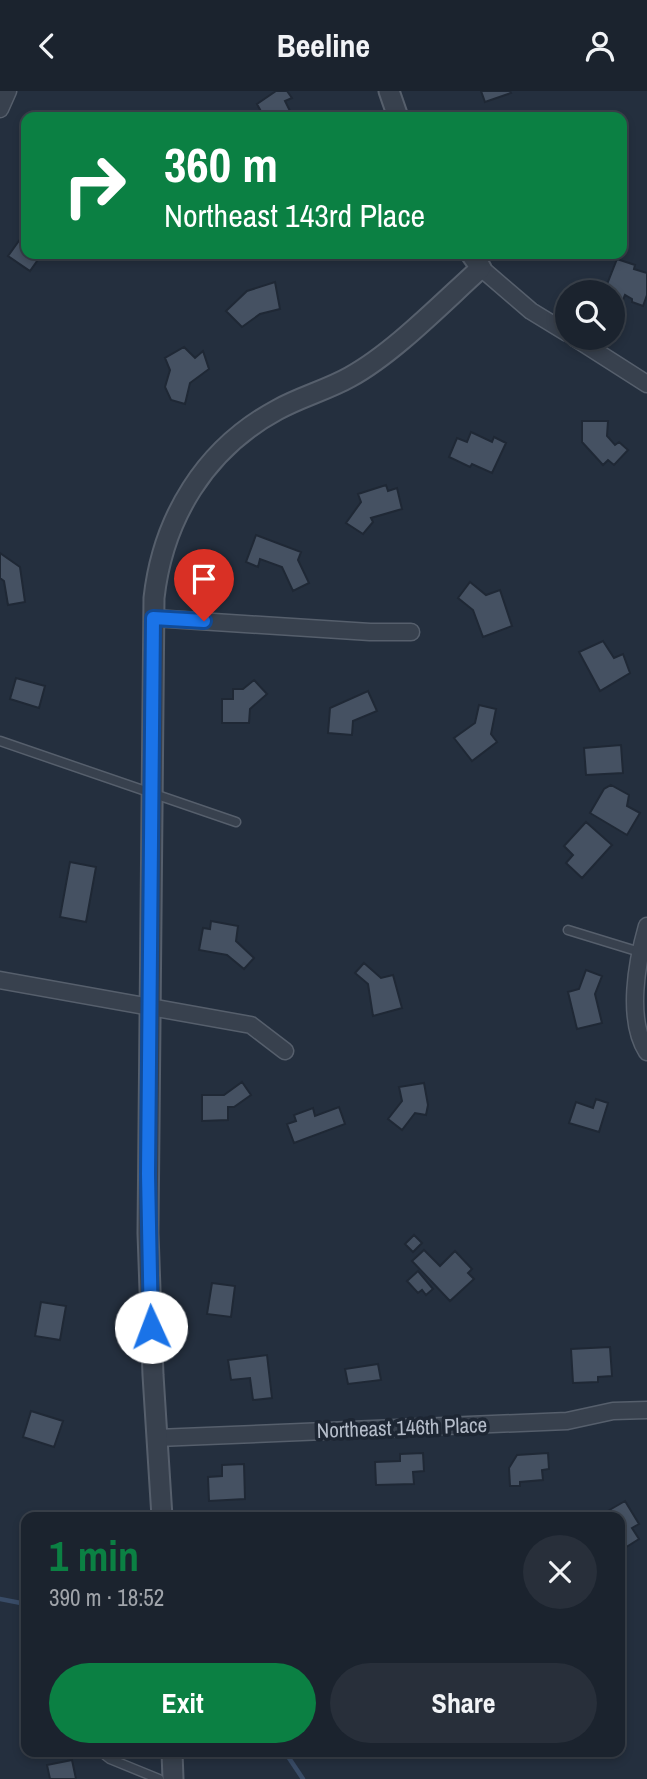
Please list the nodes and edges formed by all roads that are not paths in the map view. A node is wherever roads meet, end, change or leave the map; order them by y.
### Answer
1 (8, 91) edge
2 (389, 91) edge
3 (0, 109) edge
4 (396, 112) edge
5 (476, 261) edge
6 (555, 326) edge
7 (594, 350) edge
8 (647, 384) edge
9 (153, 618) junction
10 (411, 632) dead end
11 (0, 741) edge
12 (152, 792) junction
13 (236, 822) dead end
14 (647, 926) edge
15 (568, 930) dead end
16 (643, 953) edge
17 (0, 980) edge
18 (149, 1007) junction
19 (285, 1051) dead end
20 (647, 1052) edge
21 (647, 1410) edge
22 (157, 1438) junction
23 (162, 1512) edge
24 (107, 1757) edge
25 (172, 1757) edge
26 (159, 1779) edge
27 (173, 1779) edge

1 - 3 street
2 - 4 street
5 - 6 street
5 - 9 street
7 - 8 street
9 - 10 street
9 - 12 street
11 - 12 lane
12 - 13 lane
12 - 18 street
14 - 16 street
15 - 16 lane
16 - 20 street
17 - 18 street
18 - 19 street
18 - 22 street
21 - 22 street, Northeast 146th Place
22 - 23 street
24 - 26 lane
25 - 27 street

